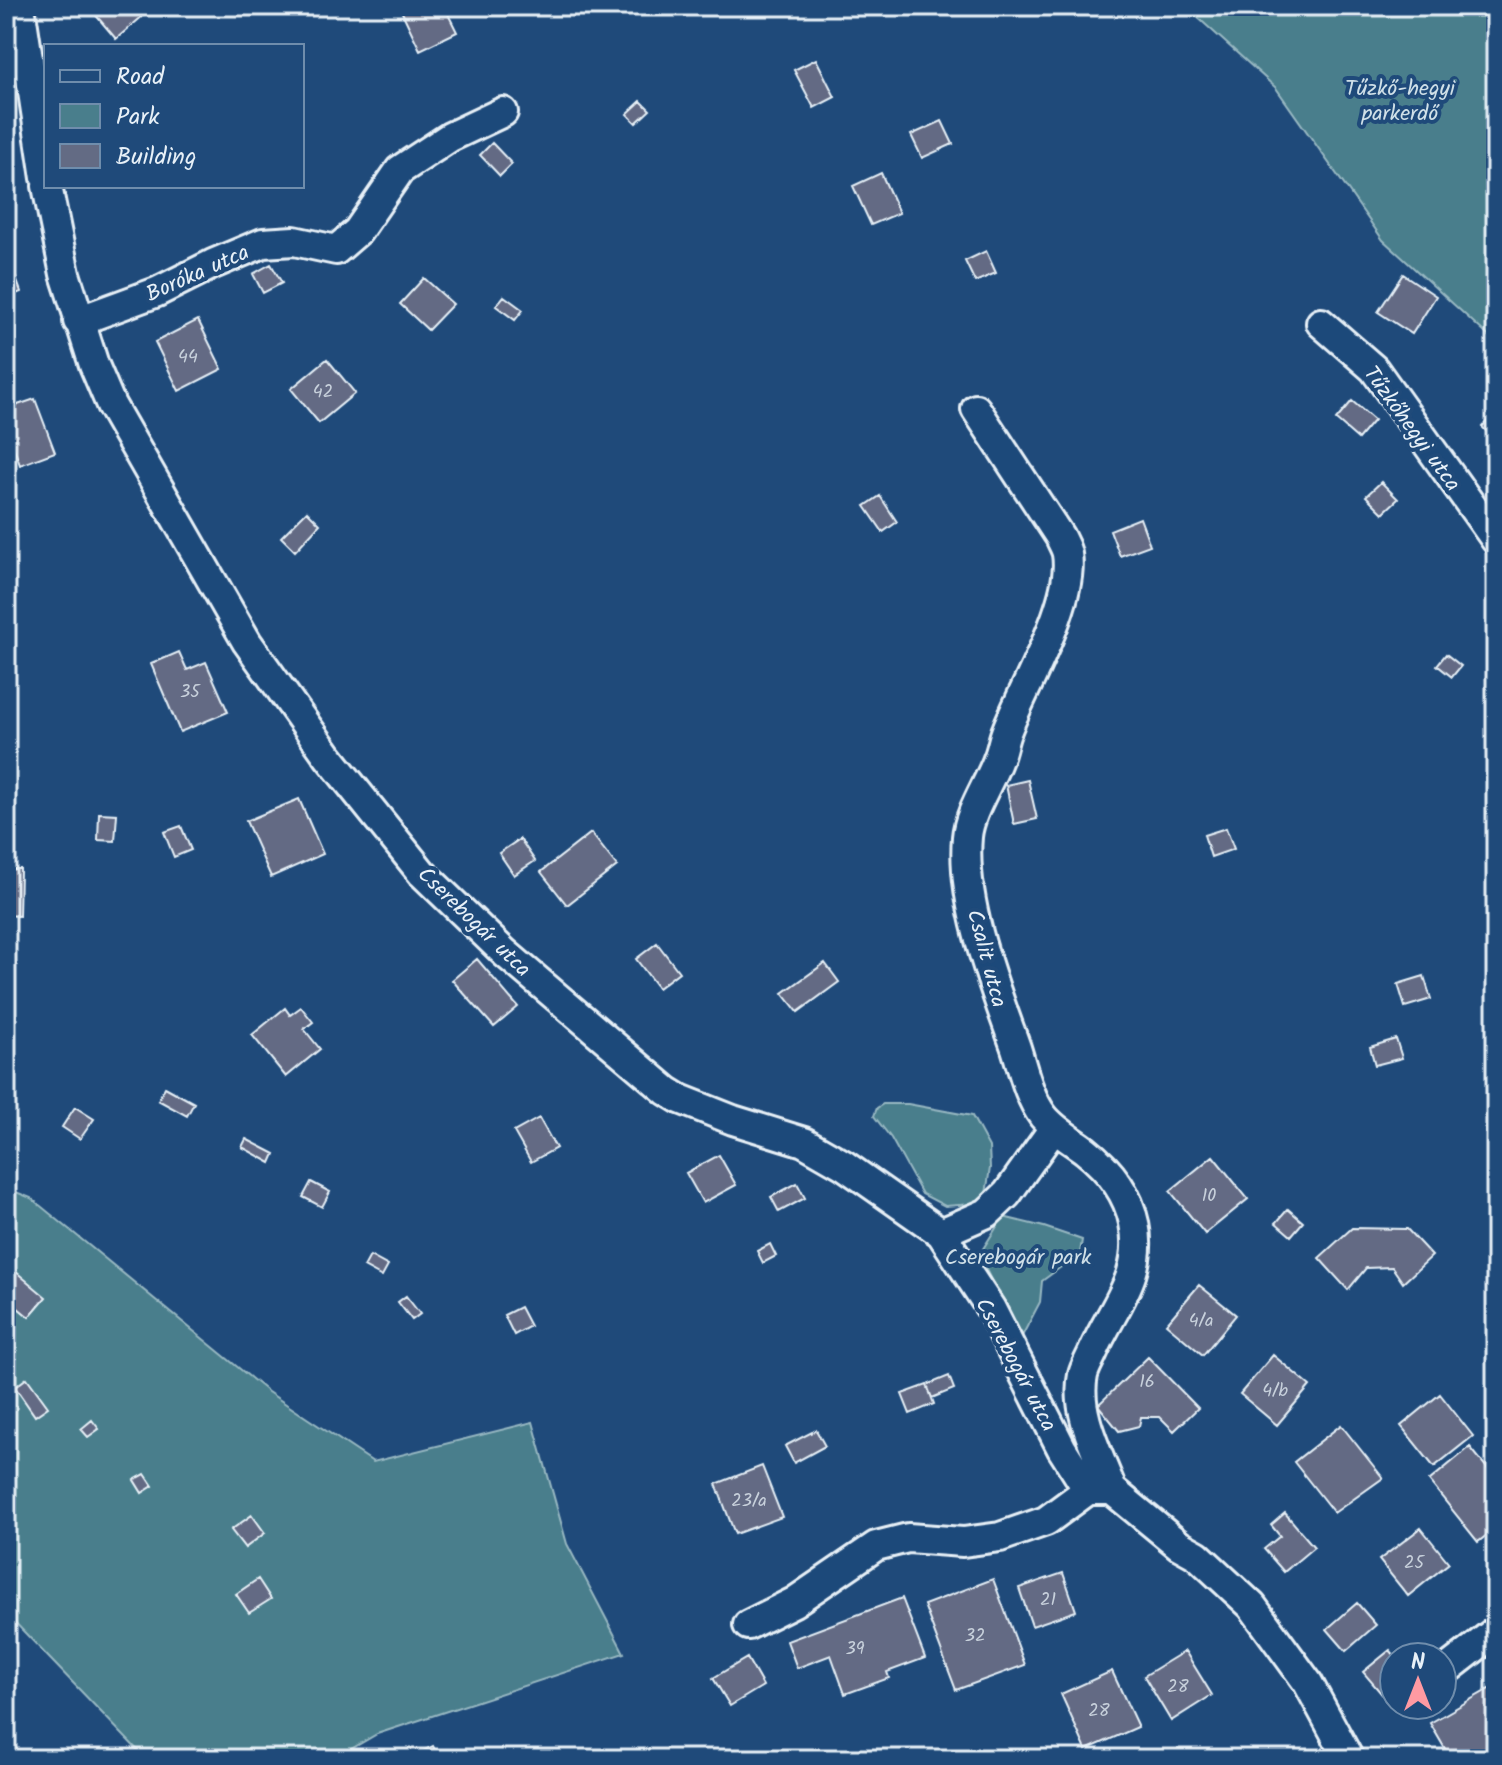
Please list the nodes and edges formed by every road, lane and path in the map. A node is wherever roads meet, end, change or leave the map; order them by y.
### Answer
1 (20, 6) edge
2 (503, 112) dead end
3 (44, 165) edge
4 (47, 188) edge
5 (78, 321) junction
6 (1321, 323) dead end
7 (976, 409) dead end
8 (1496, 540) edge
9 (1054, 1128) junction
10 (941, 1233) junction
11 (1100, 1490) junction
12 (748, 1625) dead end
13 (1496, 1631) edge
14 (1458, 1661) edge
15 (1349, 1759) edge

1 - 3 street
2 - 5 street, Boróka utca
4 - 5 street, Cserebogár utca
5 - 10 street, Cserebogár utca
6 - 8 street, Tűzkőhegyi utca
7 - 9 street, Csalit utca
9 - 10 street
9 - 11 street, Csalit utca
10 - 11 street, Cserebogár utca
11 - 12 street
11 - 15 street, Cserebogár utca
13 - 14 street

